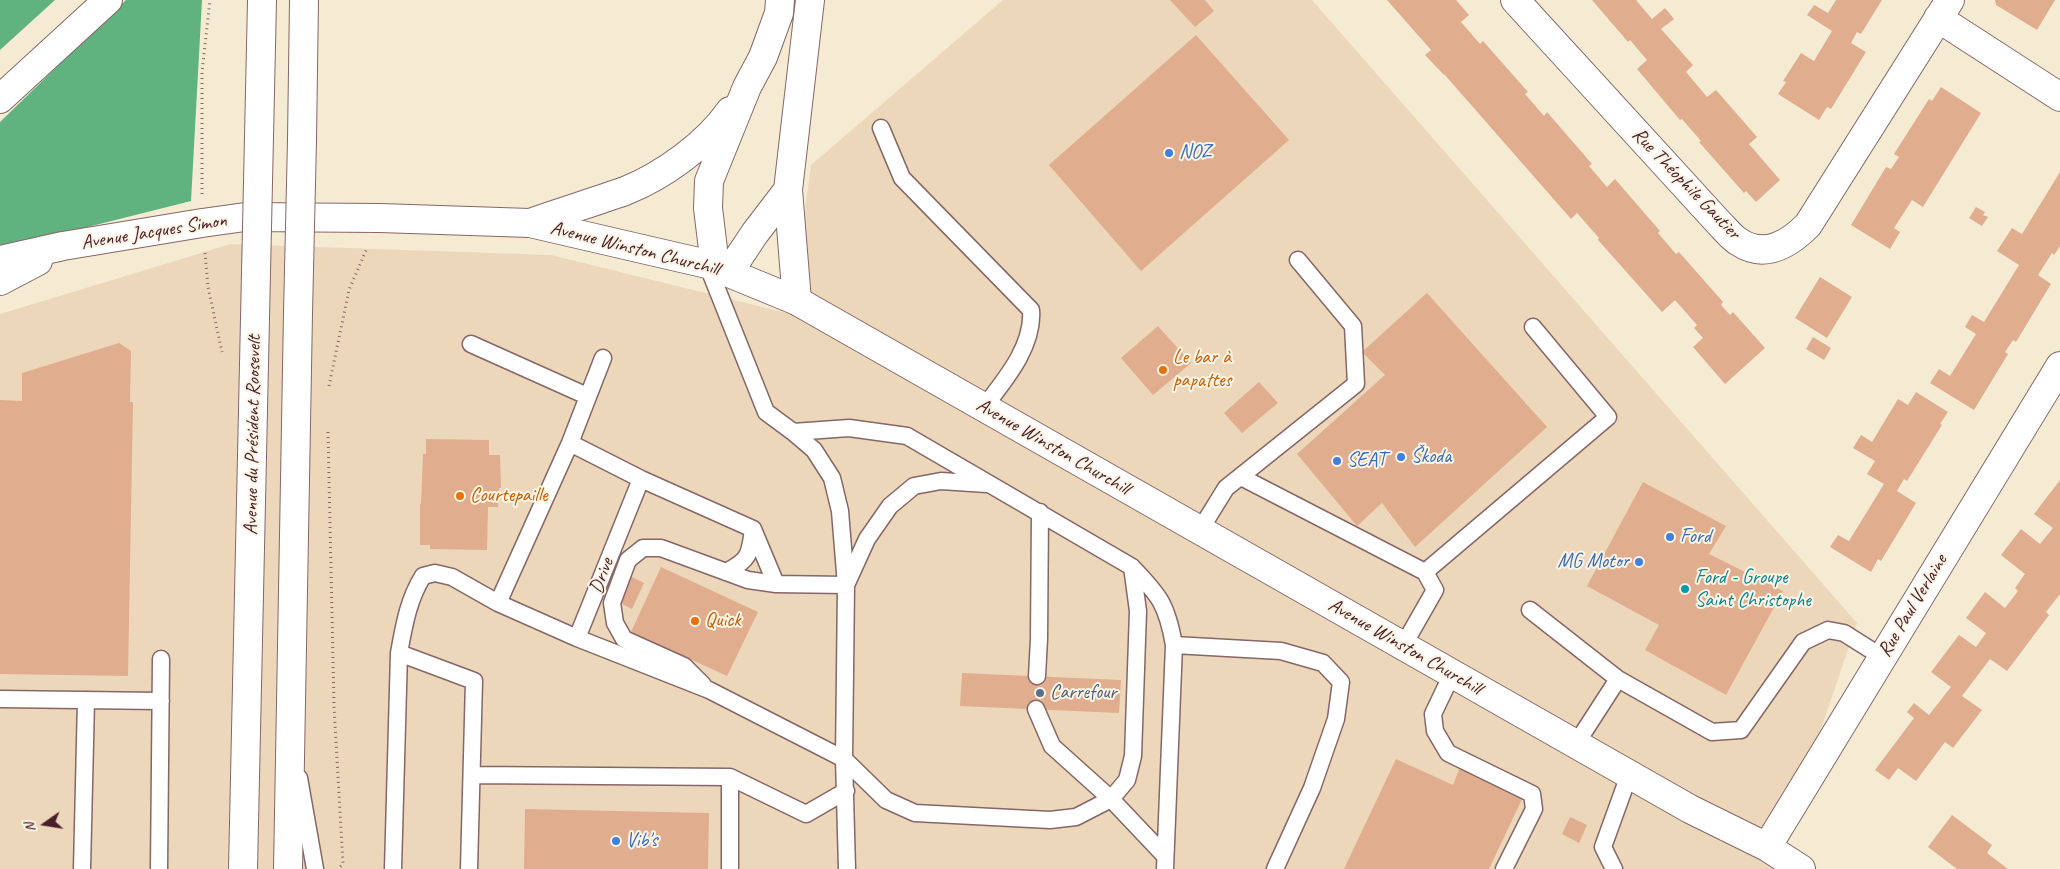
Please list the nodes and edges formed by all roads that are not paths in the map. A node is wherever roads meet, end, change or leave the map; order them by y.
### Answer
1 (108, 0) edge
2 (262, 0) edge
3 (304, 0) edge
4 (780, 0) edge
5 (810, 0) edge
6 (1515, 0) edge
7 (1944, 9) edge
8 (747, 87) junction
9 (2060, 97) edge
10 (0, 99) edge
11 (881, 128) dead end
12 (788, 190) junction
13 (245, 217) joint
14 (530, 223) junction
15 (63, 246) junction
16 (0, 260) edge
17 (1298, 260) dead end
18 (717, 268) junction
19 (0, 281) edge
20 (797, 301) junction
21 (1533, 327) dead end
22 (471, 344) dead end
23 (603, 358) dead end
24 (2060, 366) edge
25 (587, 396) junction
26 (984, 407) junction
27 (793, 432) junction
28 (570, 443) junction
29 (1241, 477) junction
30 (642, 479) junction
31 (992, 484) junction
32 (1040, 512) junction
33 (753, 529) junction
34 (1200, 530) junction
35 (1132, 567) junction
36 (726, 572) junction
37 (1425, 572) junction
38 (776, 584) junction
39 (846, 585) junction
40 (498, 602) junction
41 (1530, 610) dead end
42 (577, 638) junction
43 (1174, 645) junction
44 (1403, 646) junction
45 (399, 653) junction
46 (1882, 657) junction
47 (162, 659) dead end
48 (1452, 674) junction
49 (1037, 676) dead end
50 (1618, 679) junction
51 (709, 690) junction
52 (0, 699) edge
53 (86, 700) junction
54 (161, 701) junction
55 (1036, 709) dead end
56 (290, 728) junction
57 (1576, 744) junction
58 (844, 759) junction
59 (472, 775) junction
60 (1630, 775) junction
61 (730, 777) junction
62 (846, 791) junction
63 (1111, 798) junction
64 (1767, 847) junction
65 (1165, 863) edge
66 (82, 869) edge
67 (159, 869) edge
68 (243, 869) edge
69 (288, 869) edge
70 (315, 869) edge
71 (393, 869) edge
72 (469, 869) edge
73 (730, 869) edge
74 (847, 869) edge
75 (1275, 869) edge
76 (1504, 869) edge
77 (1614, 869) edge
78 (1800, 869) edge

1 - 10 street
2 - 68 street, Avenue du Président Roosevelt, bridge
3 - 56 street, bridge
4 - 8 street
5 - 12 street
6 - 7 street, Rue Théophile Gautier
7 - 9 street, Rue Théophile Gautier
8 - 14 street
8 - 18 street
11 - 26 lane
12 - 18 street
12 - 20 street
13 - 14 street, Avenue Winston Churchill
13 - 15 street, Avenue Jacques Simon
14 - 18 street, Avenue Winston Churchill
15 - 16 street, Avenue Jacques Simon
15 - 19 street, Avenue Jacques Simon
17 - 29 lane
18 - 20 street, Avenue Winston Churchill
18 - 27 lane
20 - 26 street, Avenue Winston Churchill
21 - 37 lane
22 - 25 lane
23 - 25 lane
24 - 46 street, Rue Paul Verlaine
25 - 28 lane
26 - 34 street, Avenue Winston Churchill
27 - 31 lane
27 - 39 lane
28 - 30 lane
28 - 40 lane
29 - 34 lane
29 - 37 lane
30 - 33 lane
30 - 42 lane
31 - 32 lane
31 - 39 lane
32 - 35 lane
32 - 49 lane
33 - 36 lane
33 - 38 lane
34 - 44 street, Avenue Winston Churchill
35 - 43 lane
35 - 63 lane
36 - 38 lane, Drive
36 - 51 lane, Drive
37 - 44 lane
38 - 39 lane, Drive
39 - 58 lane
40 - 42 lane
40 - 45 lane
41 - 50 lane
42 - 51 lane
43 - 65 lane
43 - 75 lane
44 - 48 street, Avenue Winston Churchill
45 - 59 lane
45 - 71 lane
46 - 50 lane
46 - 64 street, Rue Paul Verlaine
47 - 54 lane
48 - 57 street, Avenue Winston Churchill
48 - 76 lane
50 - 57 lane
51 - 58 lane
52 - 53 lane
53 - 54 lane
53 - 66 lane
54 - 67 lane
55 - 63 lane
56 - 69 street
56 - 70 lane
57 - 60 street, Avenue Winston Churchill
58 - 62 lane
58 - 63 lane
59 - 61 lane
59 - 72 lane
60 - 64 street, Avenue Winston Churchill
60 - 77 lane
61 - 62 lane
61 - 73 lane
62 - 74 lane
63 - 65 lane
64 - 78 street, Avenue Winston Churchill

